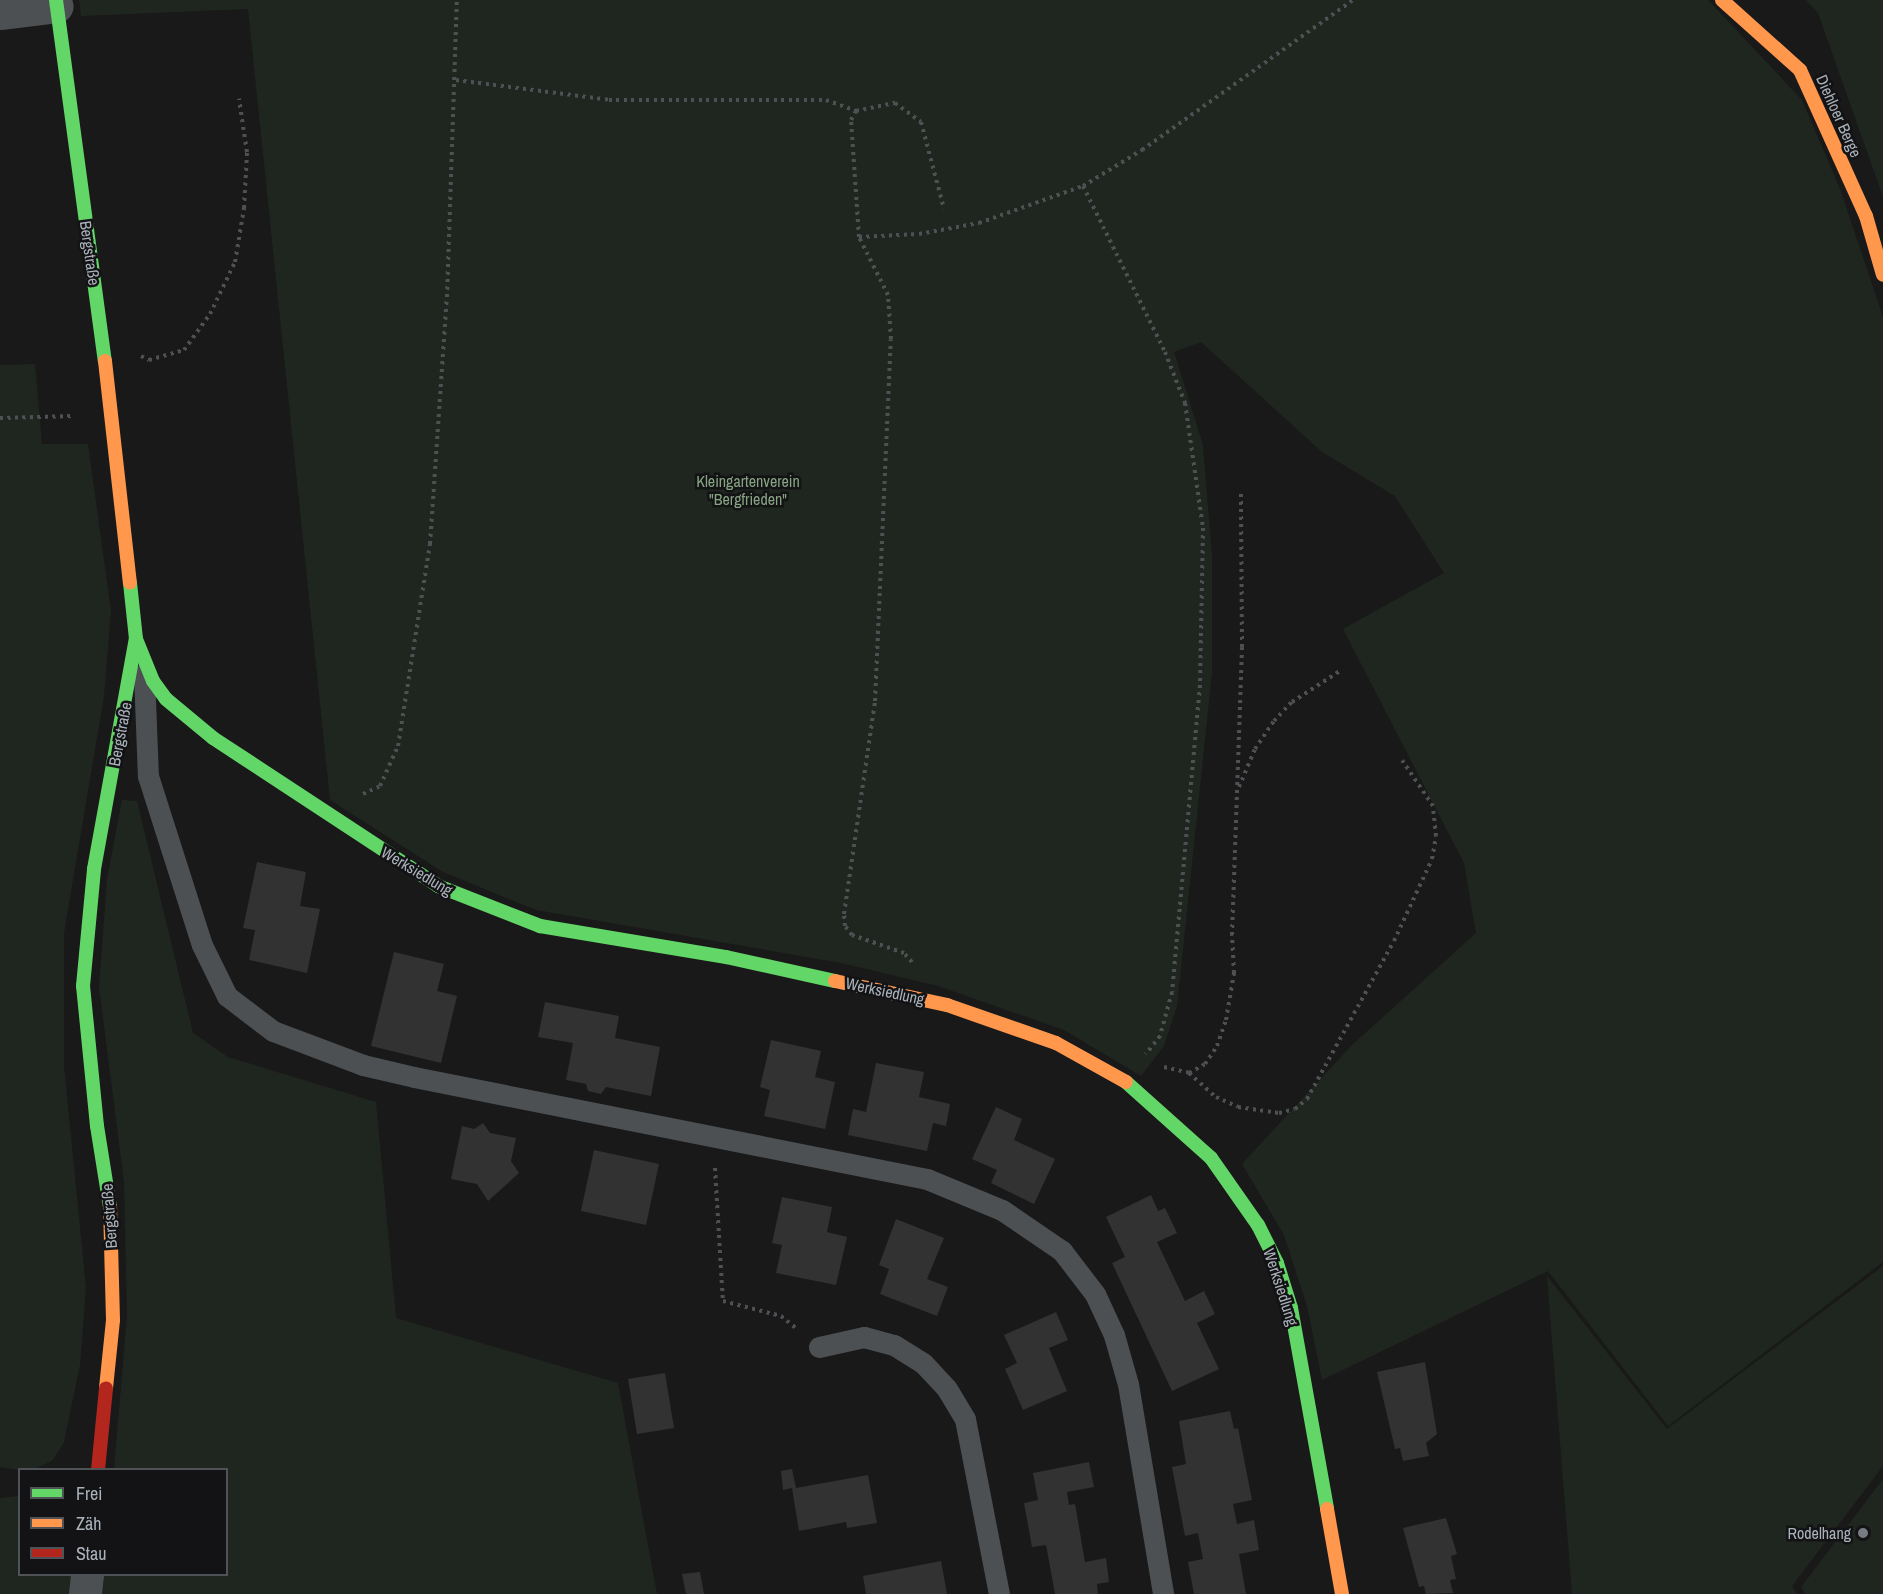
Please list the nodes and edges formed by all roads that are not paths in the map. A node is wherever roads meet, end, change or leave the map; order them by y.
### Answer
1 (1722, 0) edge
2 (56, 3) edge
3 (0, 13) edge
4 (1883, 275) edge
5 (136, 639) junction
6 (142, 662) junction
7 (819, 1347) road end
8 (98, 1468) edge
9 (87, 1576) edge
10 (86, 1594) edge
11 (999, 1594) edge
12 (1163, 1594) edge
13 (1342, 1594) edge

1 - 4 street, Diehloer Berge
2 - 3 street
2 - 5 street, Bergstraße
5 - 6 street, Werksiedlung
5 - 8 street, Bergstraße
6 - 12 lane, Werksiedlung
6 - 13 street, Werksiedlung
7 - 11 lane
9 - 10 street

